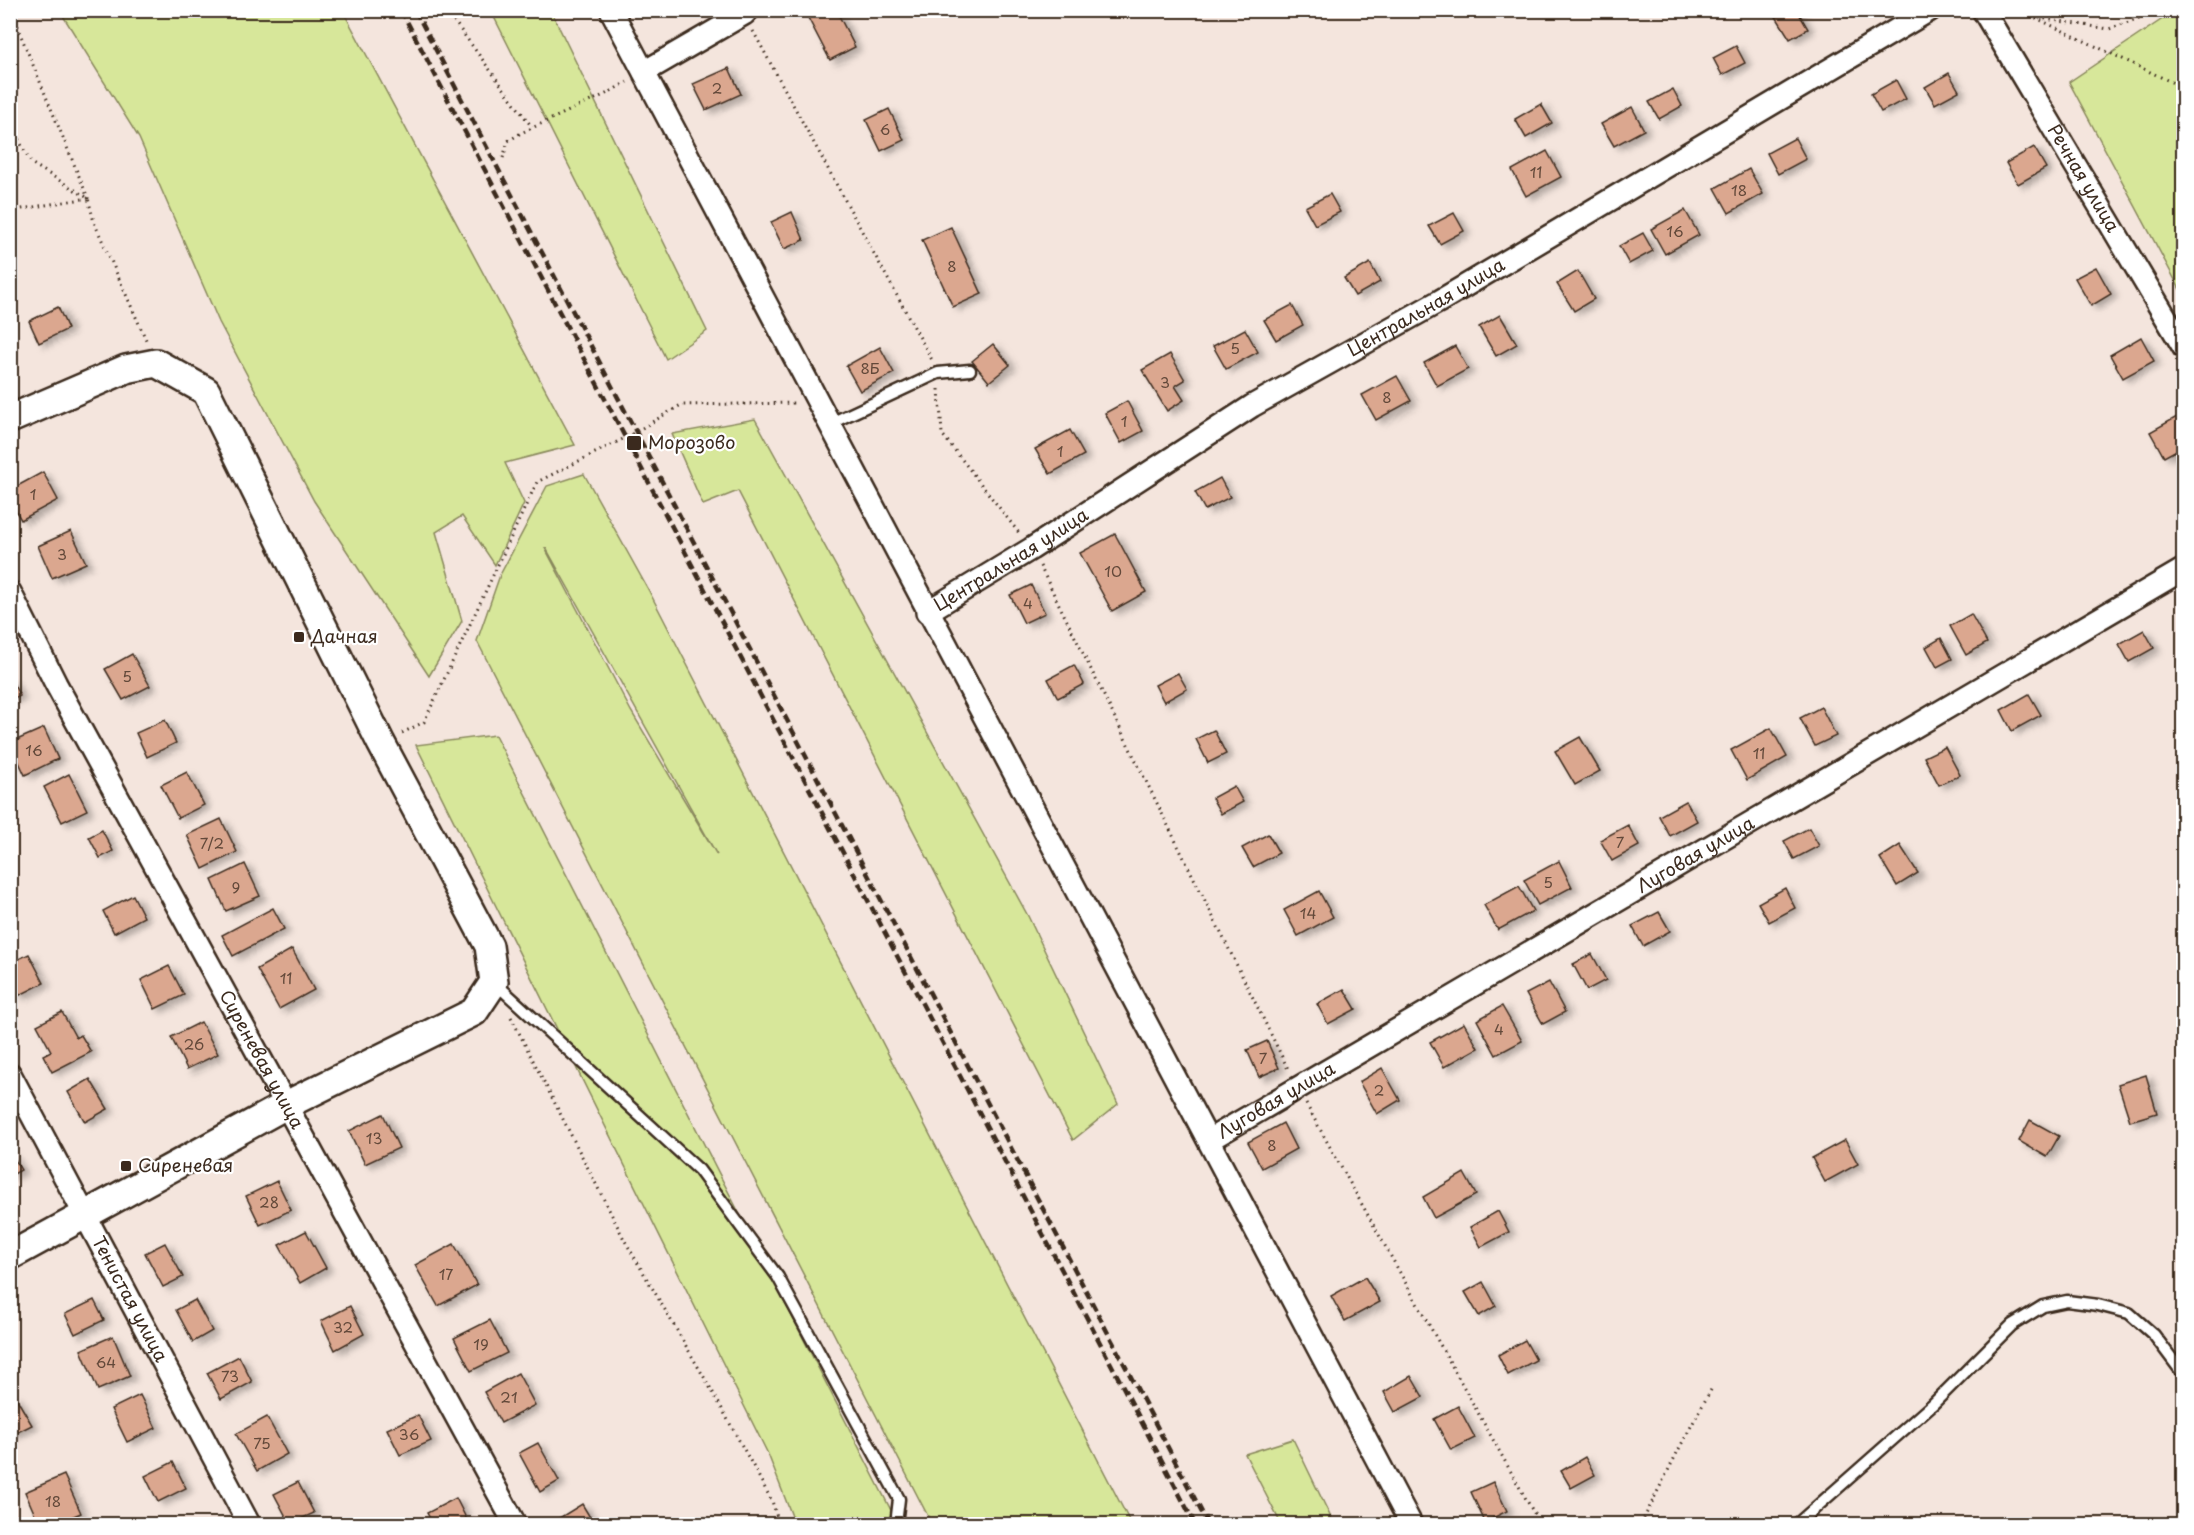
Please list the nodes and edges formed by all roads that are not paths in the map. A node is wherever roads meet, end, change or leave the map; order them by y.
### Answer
1 (611, 10) edge
2 (1930, 10) edge
3 (1983, 10) edge
4 (746, 12) edge
5 (644, 72) junction
6 (2184, 348) edge
7 (970, 370) dead end
8 (10, 419) edge
9 (829, 424) junction
10 (2184, 569) edge
11 (10, 592) edge
12 (927, 612) junction
13 (494, 982) junction
14 (10, 1074) edge
15 (286, 1105) junction
16 (1209, 1140) junction
17 (85, 1216) junction
18 (10, 1256) edge
19 (2184, 1375) edge
20 (249, 1524) edge
21 (515, 1524) edge
22 (896, 1524) edge
23 (1411, 1524) edge
24 (1797, 1524) edge

1 - 5 street
2 - 12 street, Центральная улица
3 - 6 street, Речная улица
4 - 5 street
5 - 9 street
7 - 9 lane
8 - 13 street
9 - 12 street
10 - 16 street, Луговая улица
11 - 15 street, Сиреневая улица
12 - 16 street
13 - 15 street
13 - 22 lane
14 - 17 street, Тенистая улица
15 - 17 street
15 - 21 street, Сиреневая улица
16 - 23 street
17 - 18 street
17 - 20 street, Тенистая улица
19 - 24 lane

